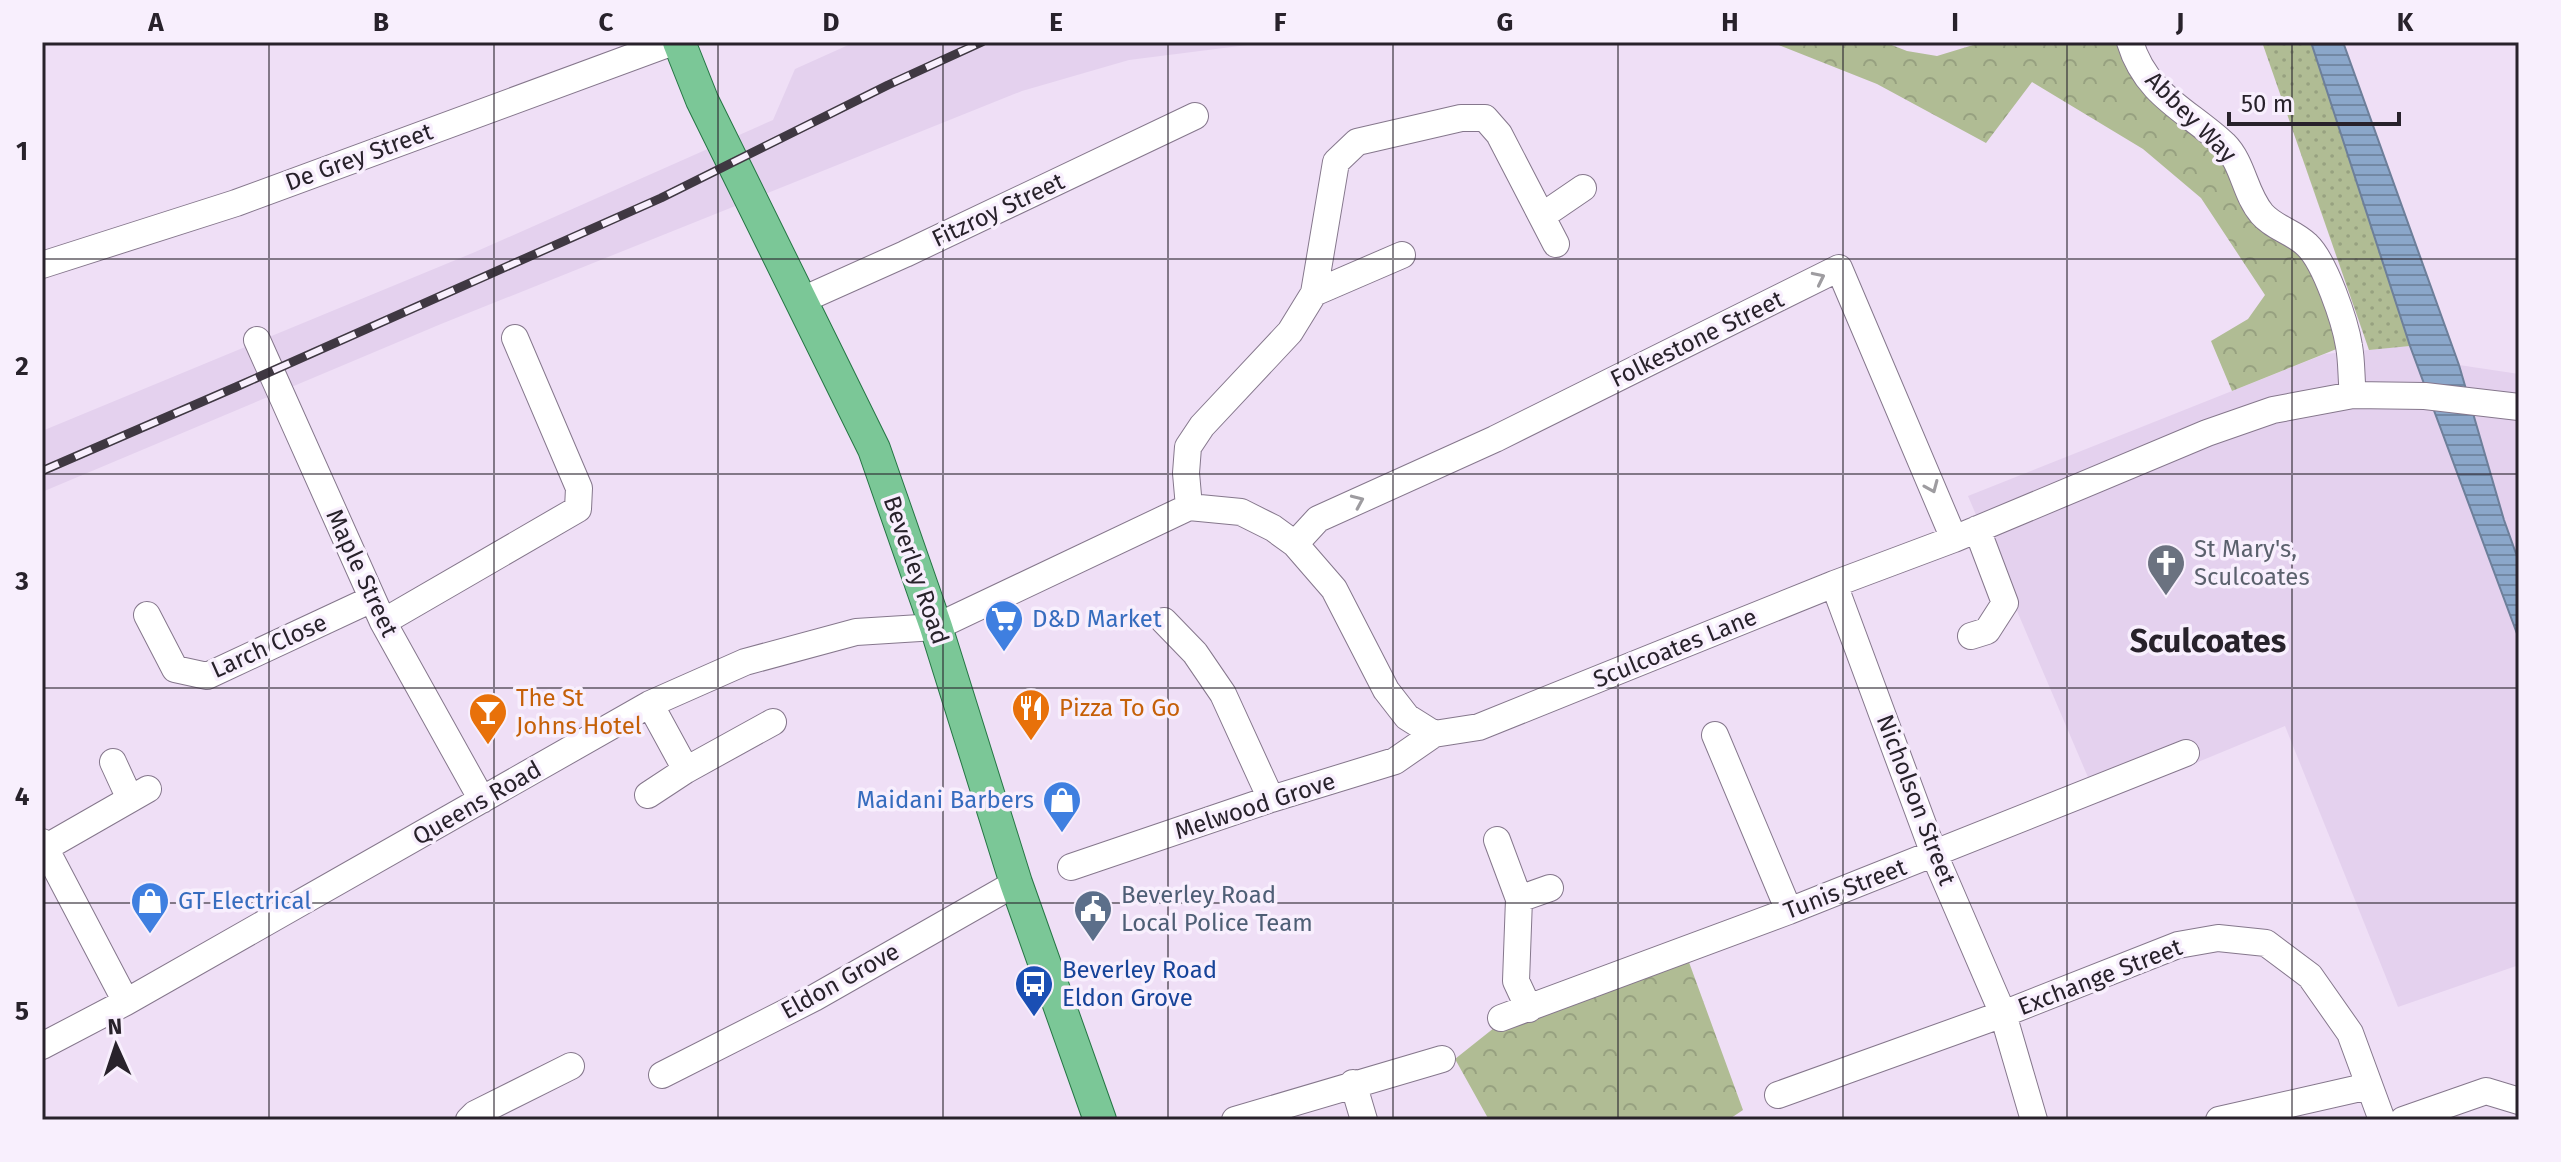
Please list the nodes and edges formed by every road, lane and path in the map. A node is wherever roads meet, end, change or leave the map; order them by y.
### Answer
1 (673, 42) edge
2 (679, 42) edge
3 (2130, 42) edge
4 (1195, 116) dead end
5 (1583, 188) dead end
6 (1542, 216) junction
7 (1556, 244) dead end
8 (1402, 255) dead end
9 (42, 265) edge
10 (1314, 293) junction
11 (800, 301) junction
12 (515, 338) dead end
13 (257, 340) dead end
14 (2353, 395) junction
15 (2508, 405) edge
16 (1189, 507) junction
17 (1966, 534) junction
18 (1295, 544) junction
19 (1834, 584) junction
20 (377, 610) junction
21 (147, 615) dead end
22 (1164, 621) dead end
23 (936, 627) junction
24 (1971, 636) dead end
25 (650, 704) junction
26 (773, 722) dead end
27 (1434, 734) junction
28 (1715, 735) dead end
29 (2186, 753) dead end
30 (113, 762) dead end
31 (686, 770) junction
32 (648, 795) dead end
33 (1271, 799) junction
34 (482, 800) junction
35 (1497, 840) dead end
36 (44, 845) edge
37 (1934, 854) junction
38 (1071, 867) dead end
39 (1016, 883) junction
40 (1550, 888) dead end
41 (1519, 899) junction
42 (1789, 911) junction
43 (126, 1002) junction
44 (1529, 1009) junction
45 (2003, 1014) junction
46 (1501, 1018) dead end
47 (42, 1046) edge
48 (1442, 1059) dead end
49 (571, 1066) dead end
50 (662, 1075) dead end
51 (1353, 1083) junction
52 (2369, 1086) junction
53 (1778, 1095) dead end
54 (2519, 1101) edge
55 (469, 1120) edge
56 (1100, 1120) edge
57 (1235, 1120) edge
58 (1364, 1120) edge
59 (2034, 1120) edge
60 (2219, 1120) edge
61 (2382, 1120) edge
62 (2403, 1120) edge

1 - 9 street, De Grey Street
2 - 11 main road, Beverley Road
3 - 14 street, Abbey Way
4 - 11 street, Fitzroy Street
5 - 6 street
6 - 7 street
6 - 10 street
8 - 10 street
10 - 16 street
11 - 23 main road, Beverley Road
12 - 20 street
13 - 20 street, Maple Street
14 - 15 street, Sculcoates Lane
14 - 17 street, Sculcoates Lane
16 - 18 street
16 - 23 street
18 -> 17 street, Folkestone Street
17 - 19 street, Sculcoates Lane
17 - 24 street
18 - 27 street
19 - 27 street, Sculcoates Lane
19 - 37 street, Nicholson Street
20 - 21 street, Larch Close
20 - 34 street, Maple Street
22 - 33 street
23 - 25 street, Queens Road
23 - 39 main road, Beverley Road
25 - 31 street
25 - 34 street, Queens Road
26 - 31 street
27 - 33 street, Melwood Grove
28 - 42 street
29 - 37 street, Tunis Street
30 - 36 street
31 - 32 street
33 - 38 street, Melwood Grove
34 - 43 street, Queens Road
35 - 41 street
36 - 43 street
37 - 42 street, Tunis Street
37 - 45 street, Nicholson Street
39 - 50 street, Eldon Grove
39 - 56 main road, Beverley Road
40 - 41 street
41 - 44 street
42 - 44 street, Tunis Street
43 - 47 street, Queens Road
44 - 46 street, Tunis Street
45 - 52 street, Exchange Street
45 - 53 street, Exchange Street
45 - 59 street, Nicholson Street
48 - 51 street
49 - 55 street
51 - 57 street
51 - 58 street
52 - 60 street
52 - 61 street, Exchange Street
54 - 62 street

